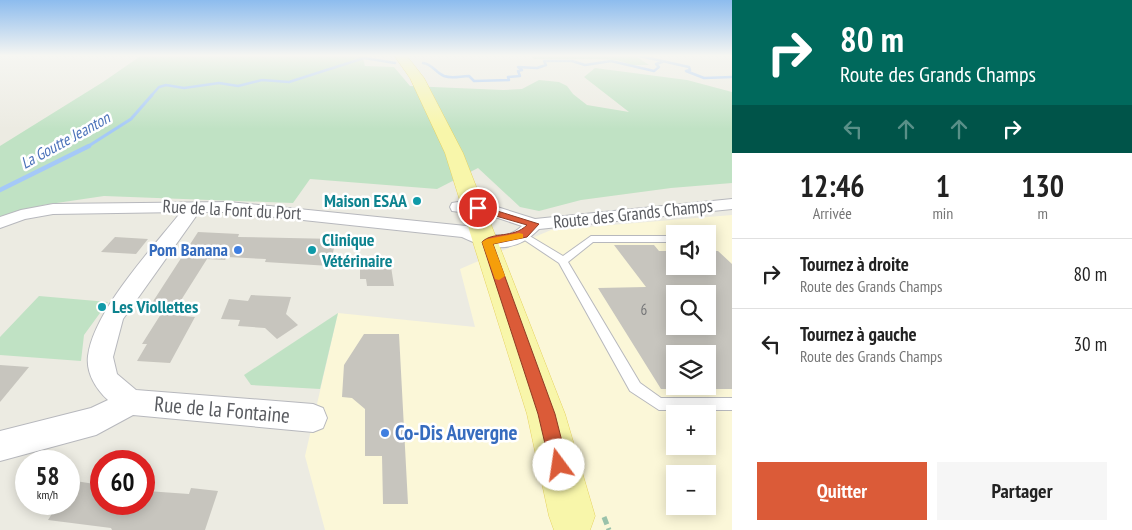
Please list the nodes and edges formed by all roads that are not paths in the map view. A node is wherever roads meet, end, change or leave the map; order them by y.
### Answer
1 (418, 80) edge
2 (732, 204) edge
3 (194, 207) junction
4 (471, 222) junction
5 (0, 223) edge
6 (528, 230) junction
7 (666, 239) edge
8 (563, 261) junction
9 (130, 402) junction
10 (732, 404) edge
11 (313, 418) dead end
12 (0, 446) edge
13 (574, 523) edge

1 - 4 main road
2 - 6 street, Route des Grands Champs
3 - 4 street, Rue de la Font du Port
3 - 5 street, Rue de la Font du Port
3 - 9 street, Rue de la Fontaine
4 - 6 street, Route des Grands Champs
4 - 6 street, Route des Grands Champs
4 - 13 main road
6 - 8 lane
7 - 8 lane
8 - 10 lane
9 - 11 street, Rue de la Fontaine
9 - 12 street, Rue de la Fontaine

